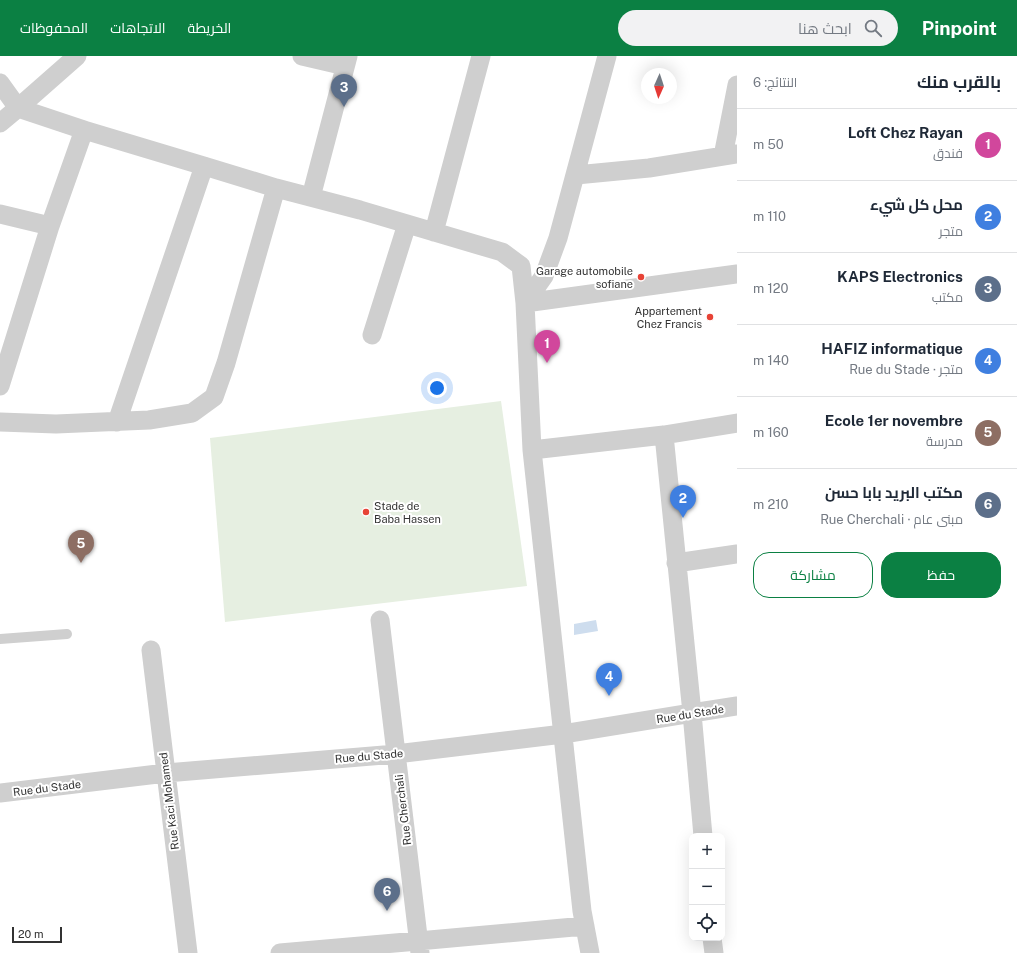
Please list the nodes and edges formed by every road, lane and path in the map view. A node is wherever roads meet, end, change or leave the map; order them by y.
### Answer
1 (77, 56) edge
2 (302, 56) edge
3 (481, 56) edge
4 (607, 56) edge
5 (346, 61) edge
6 (0, 83) edge
7 (737, 85) edge
8 (18, 108) junction
9 (0, 122) edge
10 (84, 130) junction
11 (730, 155) edge
12 (204, 166) junction
13 (576, 175) junction
14 (276, 188) junction
15 (311, 197) junction
16 (0, 214) edge
17 (408, 224) junction
18 (50, 226) junction
19 (434, 232) junction
20 (737, 274) edge
21 (525, 303) junction
22 (372, 335) dead end
23 (6, 346) edge
24 (0, 386) edge
25 (0, 422) edge
26 (116, 422) junction
27 (737, 422) edge
28 (664, 435) junction
29 (532, 450) junction
30 (737, 554) edge
31 (676, 563) junction
32 (380, 620) dead end
33 (67, 634) dead end
34 (0, 639) edge
35 (151, 650) dead end
36 (737, 706) edge
37 (692, 713) junction
38 (563, 734) junction
39 (396, 754) junction
40 (166, 773) junction
41 (0, 793) edge
42 (703, 833) edge
43 (585, 926) junction
44 (712, 941) edge
45 (419, 947) edge
46 (188, 952) edge
47 (280, 953) edge
48 (590, 953) edge
49 (714, 953) edge

1 - 8 street
2 - 5 street
3 - 19 street
4 - 13 street
5 - 15 street
6 - 8 street
7 - 11 street
8 - 9 street
8 - 10 street
10 - 12 street
10 - 18 street
11 - 13 street
12 - 14 street
12 - 26 street
13 - 21 street
14 - 15 street
14 - 26 street
15 - 17 street
16 - 18 street
17 - 19 street
17 - 22 street
18 - 23 street
19 - 21 street
20 - 21 street
21 - 29 street
23 - 24 street
25 - 26 street
27 - 28 street
28 - 29 street
28 - 31 street
29 - 38 street
30 - 31 street
31 - 37 street
32 - 39 street, Rue Cherchali
33 - 34 lane
35 - 40 street, Rue Kaci Mohamed
36 - 37 street, Rue du Stade
37 - 38 street, Rue du Stade
37 - 42 street
38 - 39 street, Rue du Stade
38 - 43 street
39 - 40 street, Rue du Stade
39 - 45 street, Rue Cherchali
40 - 41 street, Rue du Stade
40 - 46 street, Rue Kaci Mohamed
43 - 45 street
43 - 48 street
44 - 49 street
45 - 47 street

